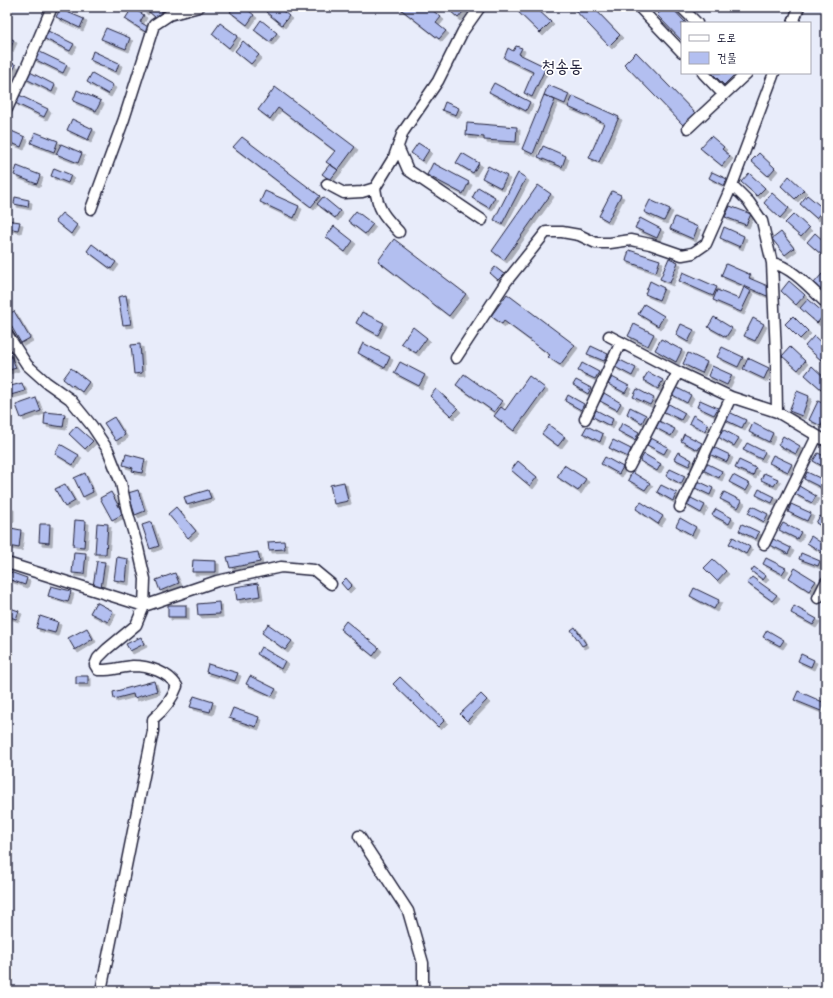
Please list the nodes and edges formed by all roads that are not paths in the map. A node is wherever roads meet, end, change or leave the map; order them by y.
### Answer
1 (52, 7) edge
2 (199, 7) edge
3 (480, 7) edge
4 (639, 7) edge
5 (681, 7) edge
6 (799, 7) edge
7 (696, 22) edge
8 (793, 22) edge
9 (681, 51) edge
10 (704, 74) edge
11 (745, 74) edge
12 (774, 74) edge
13 (724, 94) junction
14 (7, 109) edge
15 (688, 128) dead end
16 (398, 147) junction
17 (327, 184) dead end
18 (732, 185) junction
19 (374, 188) junction
20 (91, 209) dead end
21 (482, 220) dead end
22 (399, 232) dead end
23 (772, 263) junction
24 (826, 303) edge
25 (7, 334) edge
26 (610, 336) dead end
27 (621, 342) junction
28 (456, 358) dead end
29 (678, 372) junction
30 (731, 397) junction
31 (776, 412) junction
32 (585, 419) dead end
33 (822, 439) edge
34 (630, 467) dead end
35 (680, 507) dead end
36 (764, 544) dead end
37 (7, 563) edge
38 (826, 582) edge
39 (331, 584) dead end
40 (818, 598) dead end
41 (144, 606) junction
42 (359, 836) dead end
43 (101, 991) edge
44 (420, 991) edge

1 - 14 street
2 - 20 street
3 - 16 street
4 - 9 street
5 - 7 street
6 - 8 street
10 - 13 street
11 - 13 street
12 - 18 street
13 - 15 street
16 - 19 street
16 - 21 street
17 - 19 street
18 - 23 street
18 - 28 street
19 - 22 street
23 - 24 street
23 - 31 street
25 - 41 street
26 - 27 street
27 - 29 street
27 - 32 street
29 - 30 street
29 - 34 street
30 - 31 street
30 - 35 street
31 - 33 street
33 - 36 street
37 - 41 street
38 - 40 street
39 - 41 street
41 - 43 street
42 - 44 street

